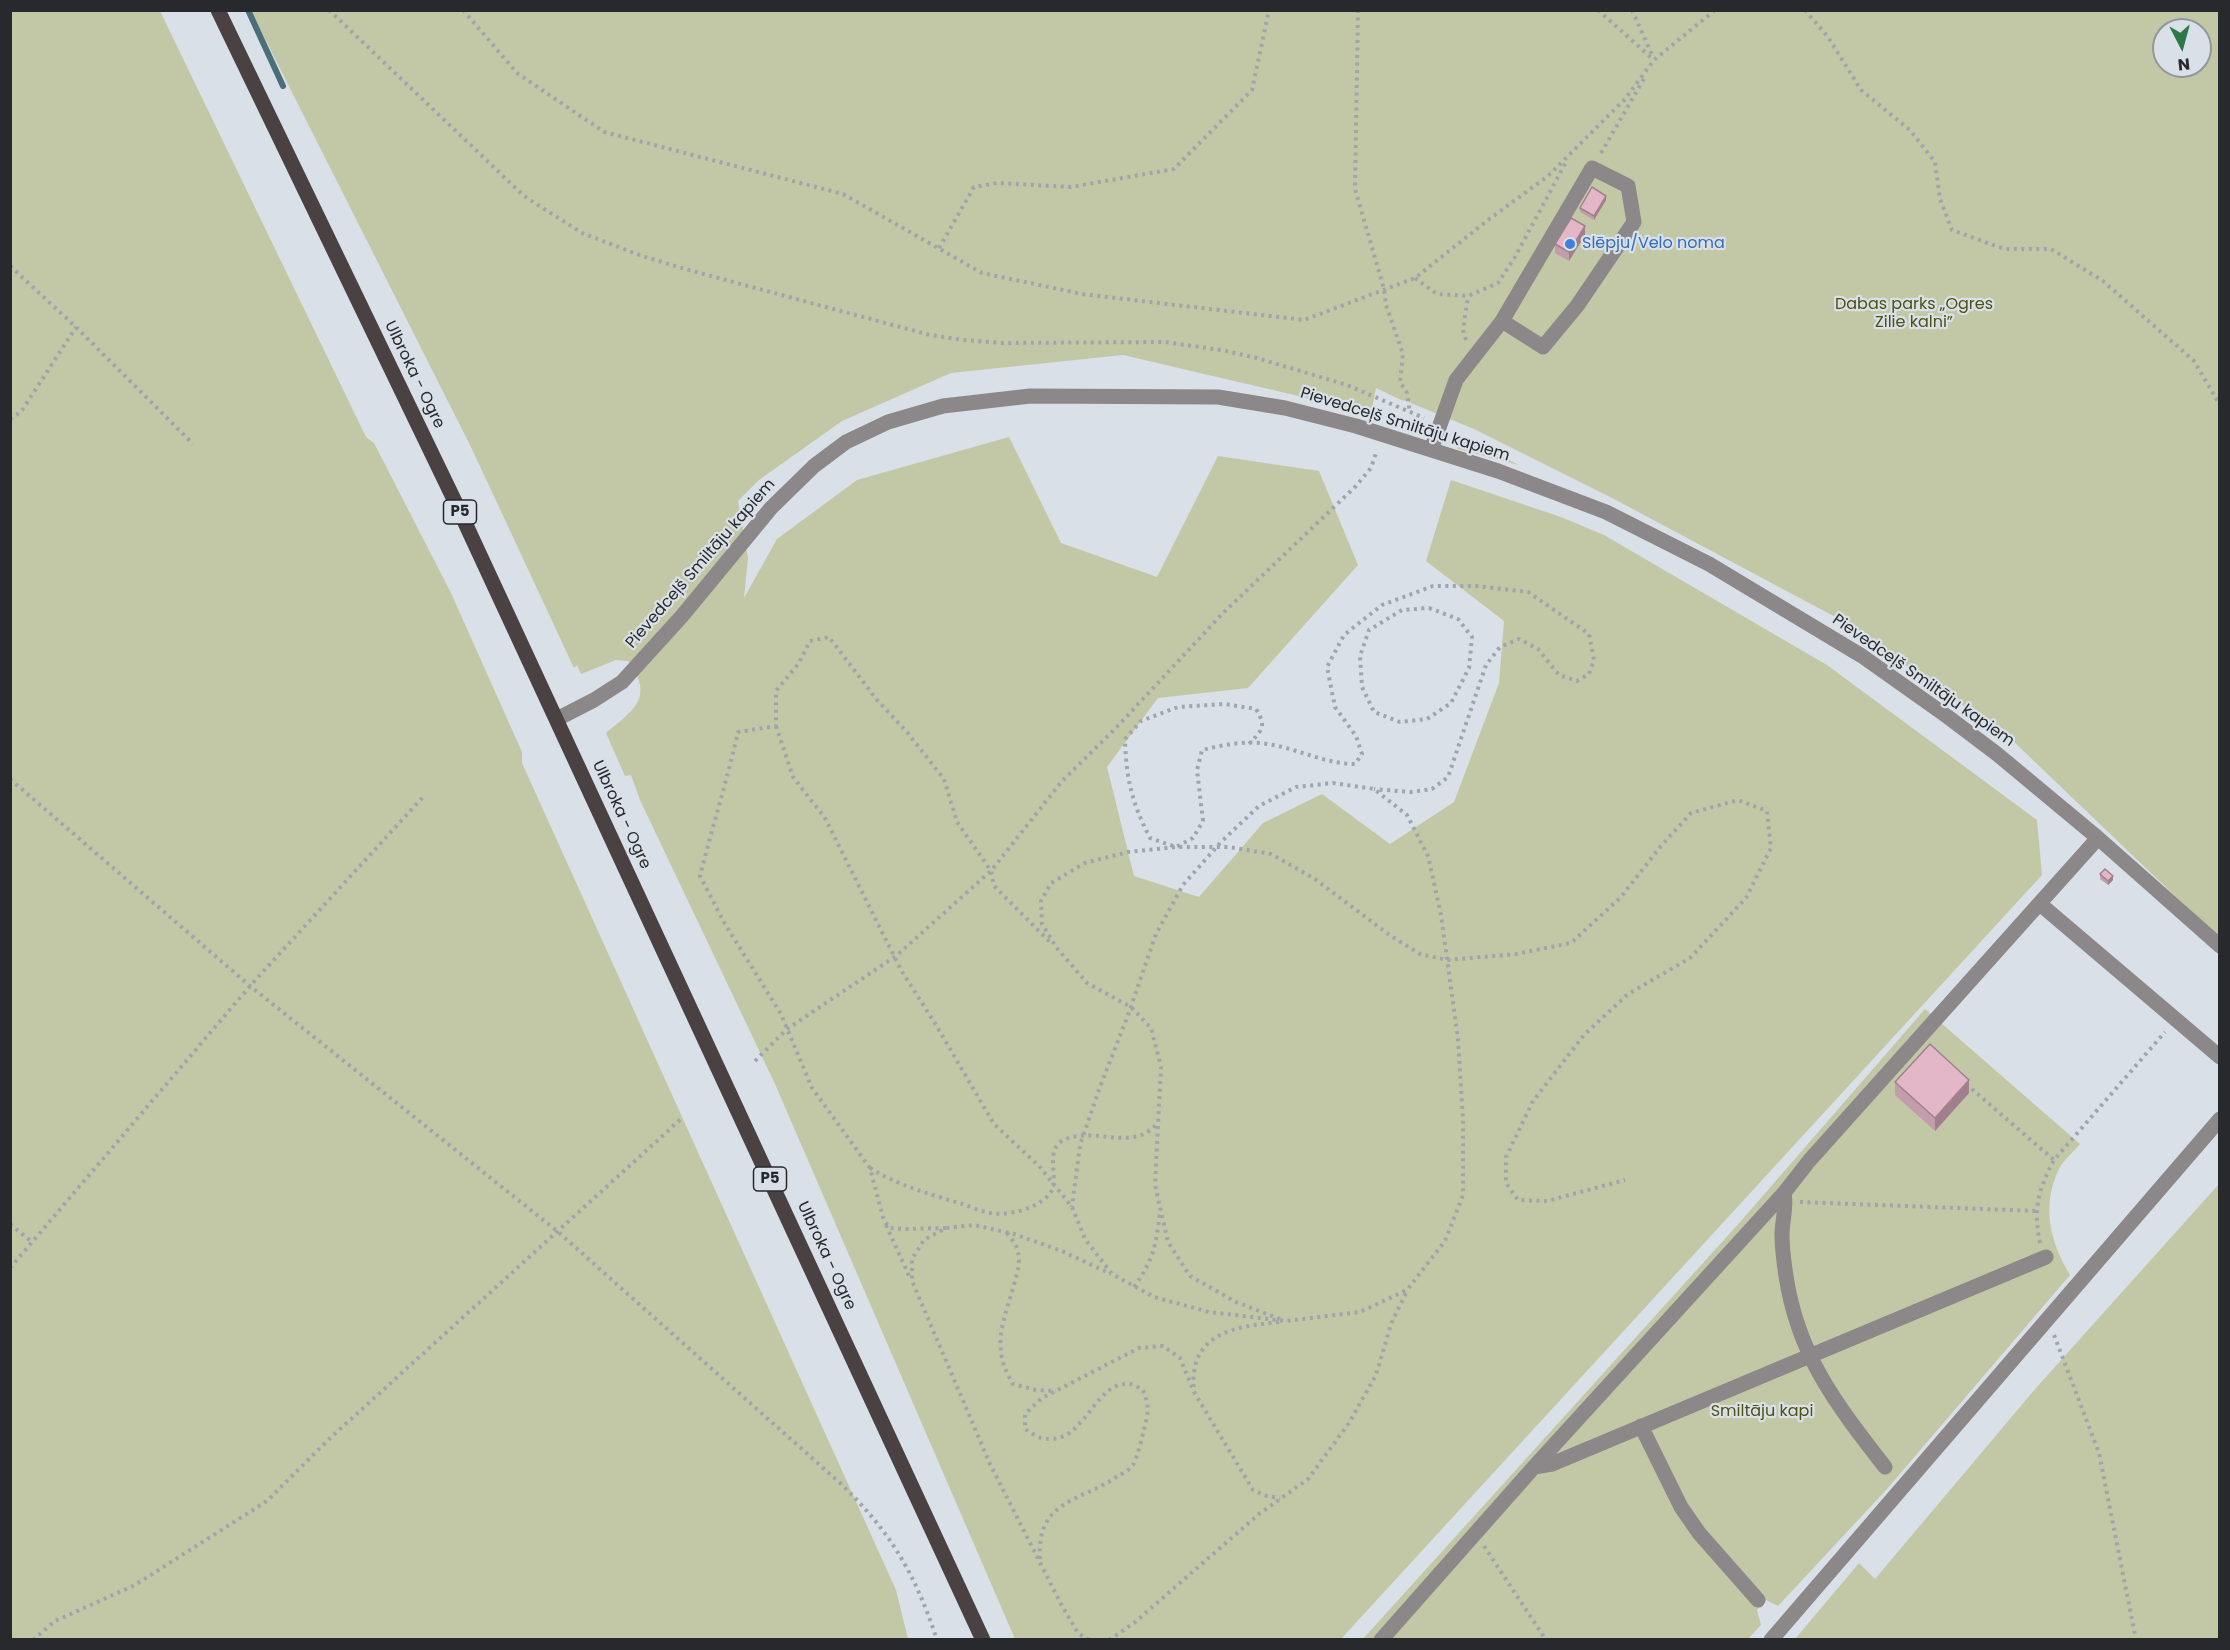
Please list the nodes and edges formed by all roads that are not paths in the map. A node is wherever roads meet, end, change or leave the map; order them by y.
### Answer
1 (218, 10) edge
2 (1502, 321) junction
3 (1431, 450) junction
4 (556, 719) junction
5 (2098, 838) junction
6 (2040, 904) junction
7 (2220, 946) edge
8 (2220, 1057) edge
9 (2220, 1119) edge
10 (1785, 1197) junction
11 (2046, 1257) road end
12 (1810, 1356) junction
13 (1641, 1426) junction
14 (1534, 1467) junction
15 (1885, 1467) dead end
16 (1758, 1600) dead end
17 (983, 1640) edge
18 (1381, 1640) edge
19 (1771, 1640) edge

1 - 4 main road, Ulbroka - Ogre / P5
2 - 2 street
2 - 3 street
3 - 4 street, Pievedceļš Smiltāju kapiem
3 - 5 street, Pievedceļš Smiltāju kapiem
4 - 17 main road, Ulbroka - Ogre / P5
5 - 6 street
5 - 7 street, Pievedceļš Smiltāju kapiem
6 - 8 street
6 - 10 street
9 - 19 street
10 - 12 street
10 - 14 street
11 - 12 street
12 - 13 street
12 - 15 street
13 - 14 street
13 - 16 street
14 - 18 street

